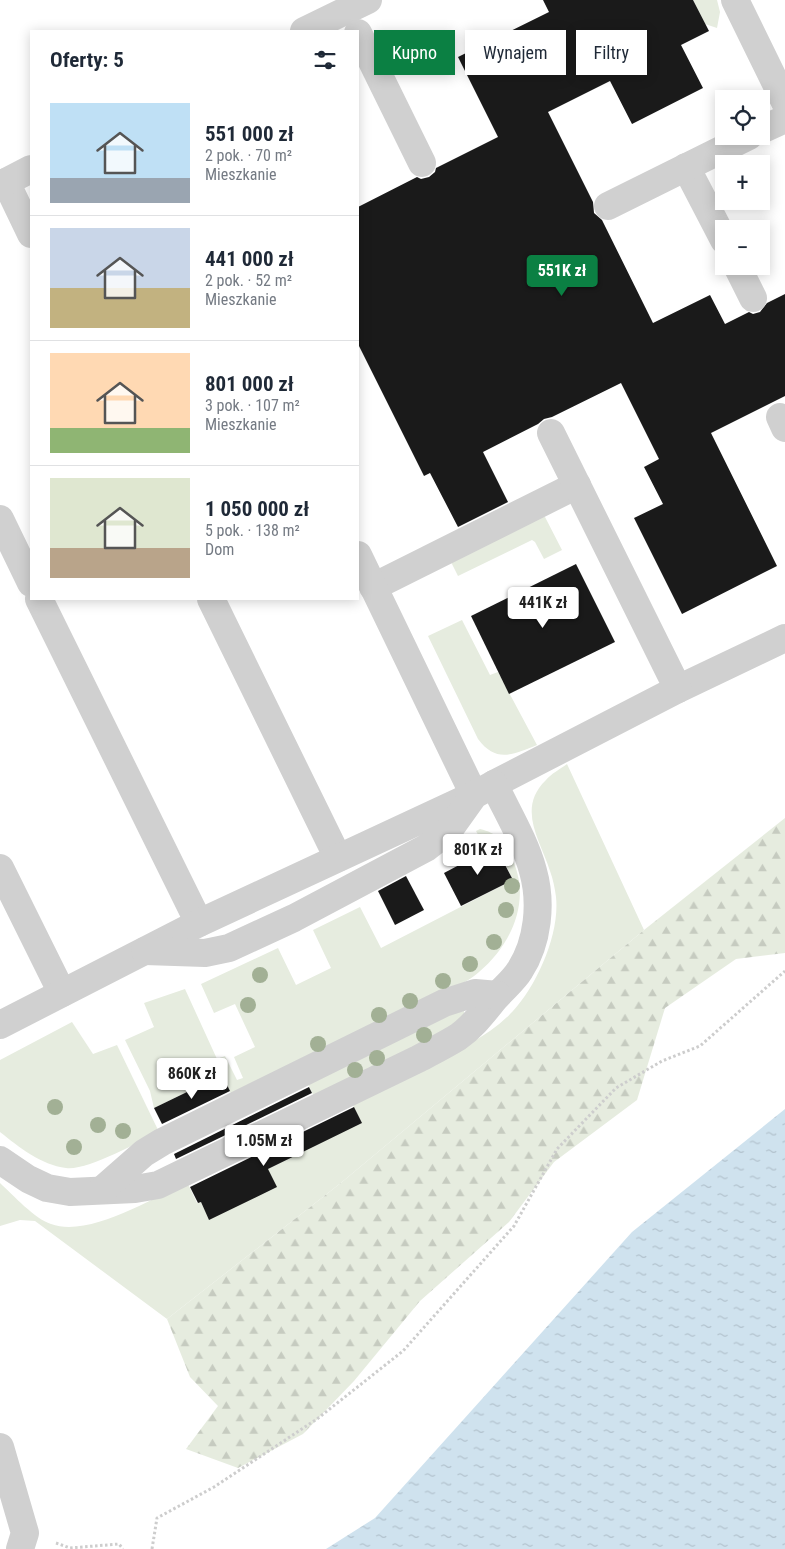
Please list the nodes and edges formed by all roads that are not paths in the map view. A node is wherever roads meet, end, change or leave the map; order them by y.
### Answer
1 (735, 0) edge
2 (357, 19) edge
3 (308, 30) edge
4 (785, 102) edge
5 (785, 118) edge
6 (770, 126) edge
7 (731, 145) edge
8 (422, 162) dead end
9 (686, 167) junction
10 (30, 170) edge
11 (3, 183) edge
12 (608, 206) dead end
13 (715, 223) edge
14 (30, 232) edge
15 (742, 275) edge
16 (754, 298) dead end
17 (551, 433) dead end
18 (577, 486) junction
19 (0, 519) edge
20 (359, 556) edge
21 (30, 581) edge
22 (373, 587) junction
23 (39, 600) edge
24 (210, 600) edge
25 (785, 638) edge
26 (678, 690) junction
27 (484, 790) junction
28 (338, 858) junction
29 (0, 868) edge
30 (199, 923) junction
31 (145, 950) junction
32 (62, 993) junction
33 (498, 995) junction
34 (0, 1025) edge
35 (0, 1160) edge
36 (104, 1189) junction
37 (0, 1447) edge
38 (22, 1541) edge

1 - 4 lane
2 - 3 lane
2 - 8 lane
5 - 6 lane
7 - 9 lane
9 - 12 lane
9 - 13 lane
10 - 11 lane
11 - 14 lane
15 - 16 lane
17 - 18 lane
18 - 22 lane
18 - 26 lane
19 - 21 lane
20 - 22 lane
22 - 27 lane
23 - 30 lane
24 - 28 lane
25 - 26 lane
26 - 27 lane
27 - 28 lane
27 - 31 lane
27 - 33 lane
28 - 30 lane
29 - 32 lane
30 - 31 lane
31 - 32 lane
32 - 34 lane
33 - 36 lane
33 - 36 lane
35 - 36 lane
37 - 38 lane

